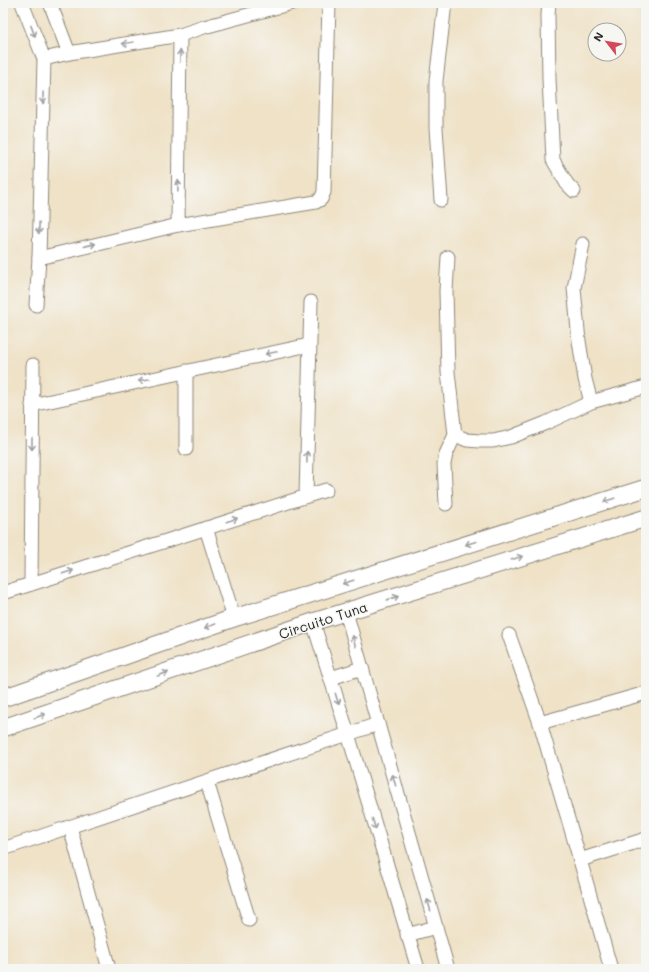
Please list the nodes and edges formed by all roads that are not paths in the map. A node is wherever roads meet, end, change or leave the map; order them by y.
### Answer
1 (22, 3) edge
2 (50, 3) edge
3 (292, 3) edge
4 (329, 3) edge
5 (445, 3) edge
6 (549, 3) edge
7 (180, 35) junction
8 (69, 53) junction
9 (44, 59) junction
10 (574, 191) dead end
11 (441, 200) dead end
12 (178, 225) junction
13 (583, 244) dead end
14 (448, 257) dead end
15 (38, 258) junction
16 (311, 302) dead end
17 (36, 305) dead end
18 (309, 345) junction
19 (33, 365) dead end
20 (186, 371) junction
21 (646, 387) edge
22 (591, 402) junction
23 (32, 404) junction
24 (455, 435) junction
25 (186, 449) dead end
26 (646, 488) edge
27 (326, 490) dead end
28 (306, 496) junction
29 (446, 504) dead end
30 (646, 518) edge
31 (206, 528) junction
32 (31, 584) junction
33 (3, 593) edge
34 (346, 612) junction
35 (234, 618) junction
36 (314, 622) junction
37 (509, 635) dead end
38 (362, 668) junction
39 (331, 678) junction
40 (646, 693) edge
41 (3, 698) edge
42 (378, 724) junction
43 (540, 724) junction
44 (3, 728) edge
45 (348, 734) junction
46 (207, 782) junction
47 (70, 827) junction
48 (646, 839) edge
49 (3, 849) edge
50 (580, 860) junction
51 (249, 920) dead end
52 (436, 927) junction
53 (407, 935) junction
54 (109, 969) edge
55 (418, 969) edge
56 (448, 969) edge
57 (611, 969) edge

1 -> 9 street
2 - 8 street
3 - 7 street
4 - 12 street
5 - 11 street
6 - 10 street
7 -> 8 street
12 -> 7 street
8 - 9 street
9 -> 15 street
15 -> 12 street
13 - 22 street
14 - 24 street
15 - 17 street
16 - 18 street
18 -> 20 street
28 -> 18 street
19 - 23 street
20 -> 23 street
20 - 25 street
21 - 22 street
22 - 24 street
23 -> 32 street
24 - 29 street
26 -> 35 street, Circuito Tuna
27 - 28 street
31 -> 28 street
34 -> 30 street, Circuito Tuna
32 -> 31 street
31 - 35 street
32 - 33 street
34 - 36 street, Circuito Tuna
38 -> 34 street
35 -> 41 street, Circuito Tuna
36 - 39 street
44 -> 36 street, Circuito Tuna
37 - 43 street
38 - 39 street
38 - 42 street
39 -> 45 street
40 - 43 street
42 - 45 street
52 -> 42 street
43 - 50 street
45 - 46 street
45 -> 53 street
46 - 47 street
46 - 51 street
47 - 49 street
47 - 54 street
48 - 50 street
50 - 57 street
52 - 53 street
52 - 56 street
53 - 55 street

